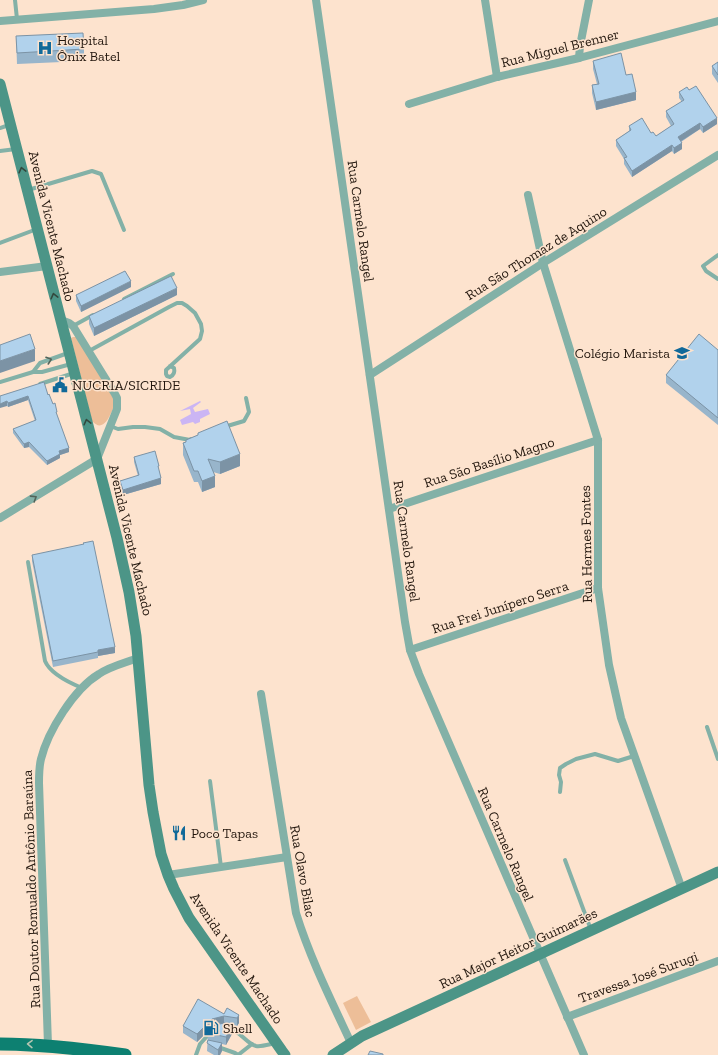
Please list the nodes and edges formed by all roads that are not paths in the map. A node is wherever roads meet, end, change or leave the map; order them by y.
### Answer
1 (15, 0) edge
2 (152, 0) edge
3 (203, 0) edge
4 (316, 0) edge
5 (485, 0) edge
6 (589, 0) edge
7 (154, 9) junction
8 (17, 19) junction
9 (0, 21) edge
10 (718, 21) edge
11 (579, 58) junction
12 (497, 77) junction
13 (0, 84) edge
14 (409, 104) dead end
15 (5, 126) edge
16 (17, 149) junction
17 (0, 151) edge
18 (718, 155) edge
19 (27, 190) junction
20 (528, 195) dead end
21 (37, 229) junction
22 (124, 230) dead end
23 (0, 243) edge
24 (718, 255) edge
25 (543, 263) junction
26 (47, 266) junction
27 (0, 272) edge
28 (173, 274) dead end
29 (718, 280) edge
30 (116, 303) edge
31 (95, 314) edge
32 (61, 320) junction
33 (72, 326) junction
34 (89, 352) junction
35 (69, 353) junction
36 (170, 366) dead end
37 (73, 368) junction
38 (32, 372) junction
39 (370, 375) junction
40 (0, 382) edge
41 (37, 385) edge
42 (246, 398) dead end
43 (110, 426) junction
44 (218, 428) edge
45 (195, 437) edge
46 (598, 440) junction
47 (96, 459) junction
48 (389, 509) junction
49 (0, 518) edge
50 (28, 562) dead end
51 (598, 588) junction
52 (410, 650) junction
53 (138, 658) junction
54 (82, 688) junction
55 (261, 694) dead end
56 (708, 727) dead end
57 (635, 756) junction
58 (718, 759) edge
59 (210, 781) dead end
60 (560, 792) dead end
61 (287, 857) junction
62 (565, 860) dead end
63 (221, 867) junction
64 (718, 872) edge
65 (168, 875) junction
66 (682, 889) junction
67 (591, 930) junction
68 (540, 954) junction
69 (718, 962) edge
70 (567, 1017) junction
71 (224, 1027) edge
72 (213, 1030) edge
73 (201, 1043) junction
74 (351, 1043) junction
75 (0, 1044) edge
76 (252, 1044) junction
77 (209, 1045) edge
78 (216, 1047) edge
79 (50, 1048) junction
80 (281, 1051) edge
81 (125, 1055) edge
82 (196, 1055) edge
83 (238, 1055) edge
84 (333, 1055) edge
85 (584, 1055) edge

1 - 8 lane
2 - 7 street
3 - 7 street
4 - 39 street, Rua Carmelo Rangel
5 - 12 street
6 - 11 street
7 - 8 street
8 - 9 street
10 - 11 street, Rua Miguel Brenner
11 - 12 street, Rua Miguel Brenner
12 - 14 street, Rua Miguel Brenner
13 - 15 street, Avenida Vicente Machado
15 - 16 street, Avenida Vicente Machado
16 - 17 lane
19 -> 16 street, Avenida Vicente Machado
18 - 25 street, Rua São Thomaz de Aquino
19 - 21 street, Avenida Vicente Machado
19 - 22 lane
20 - 25 street, Rua Hermes Fontes
21 - 23 lane
21 - 26 street, Avenida Vicente Machado
24 - 29 lane
25 - 39 street, Rua São Thomaz de Aquino
25 - 46 street, Rua Hermes Fontes
26 - 27 street
32 -> 26 street, Avenida Vicente Machado
28 - 30 lane
31 - 33 lane
32 - 33 street
32 - 35 street, Avenida Vicente Machado
33 - 34 street
34 - 36 lane
34 - 43 street
35 - 37 street, Avenida Vicente Machado
38 -> 35 lane
37 - 38 lane
37 - 41 lane
47 -> 37 street, Avenida Vicente Machado
38 - 40 lane
39 - 48 street, Rua Carmelo Rangel
42 - 44 lane
43 - 45 lane
43 - 47 street
46 - 48 street, Rua São Basílio Magno
46 - 51 street, Rua Hermes Fontes
49 -> 47 street
47 - 53 street, Avenida Vicente Machado
48 - 52 street, Rua Carmelo Rangel
50 - 54 lane
51 - 52 street, Rua Frei Junípero Serra
51 - 57 street, Rua Hermes Fontes
52 - 68 street, Rua Carmelo Rangel
53 - 54 street, Rua Doutor Romualdo Antônio Baraúna
53 - 65 street, Avenida Vicente Machado
54 - 79 street, Rua Doutor Romualdo Antônio Baraúna
55 - 61 street, Rua Olavo Bilac
56 - 58 lane
57 - 60 lane
57 - 66 street, Rua Hermes Fontes
59 - 63 lane
61 - 63 street
61 - 74 street, Rua Olavo Bilac
62 - 67 lane
63 - 65 street
64 - 66 street, Rua Major Heitor Guimarães
65 - 80 street, Avenida Vicente Machado
66 - 67 street, Rua Major Heitor Guimarães
67 - 68 street, Rua Major Heitor Guimarães
68 - 70 street, Rua Carmelo Rangel
68 - 74 street, Rua Major Heitor Guimarães
69 - 70 street, Travessa José Surugi
70 - 85 street, Rua Carmelo Rangel
71 - 76 lane
72 - 73 lane
73 - 77 lane
73 - 82 lane
74 - 84 street, Rua Major Heitor Guimarães
79 -> 75 main road
76 - 80 lane
76 - 83 lane
78 - 83 lane
79 - 81 main road

